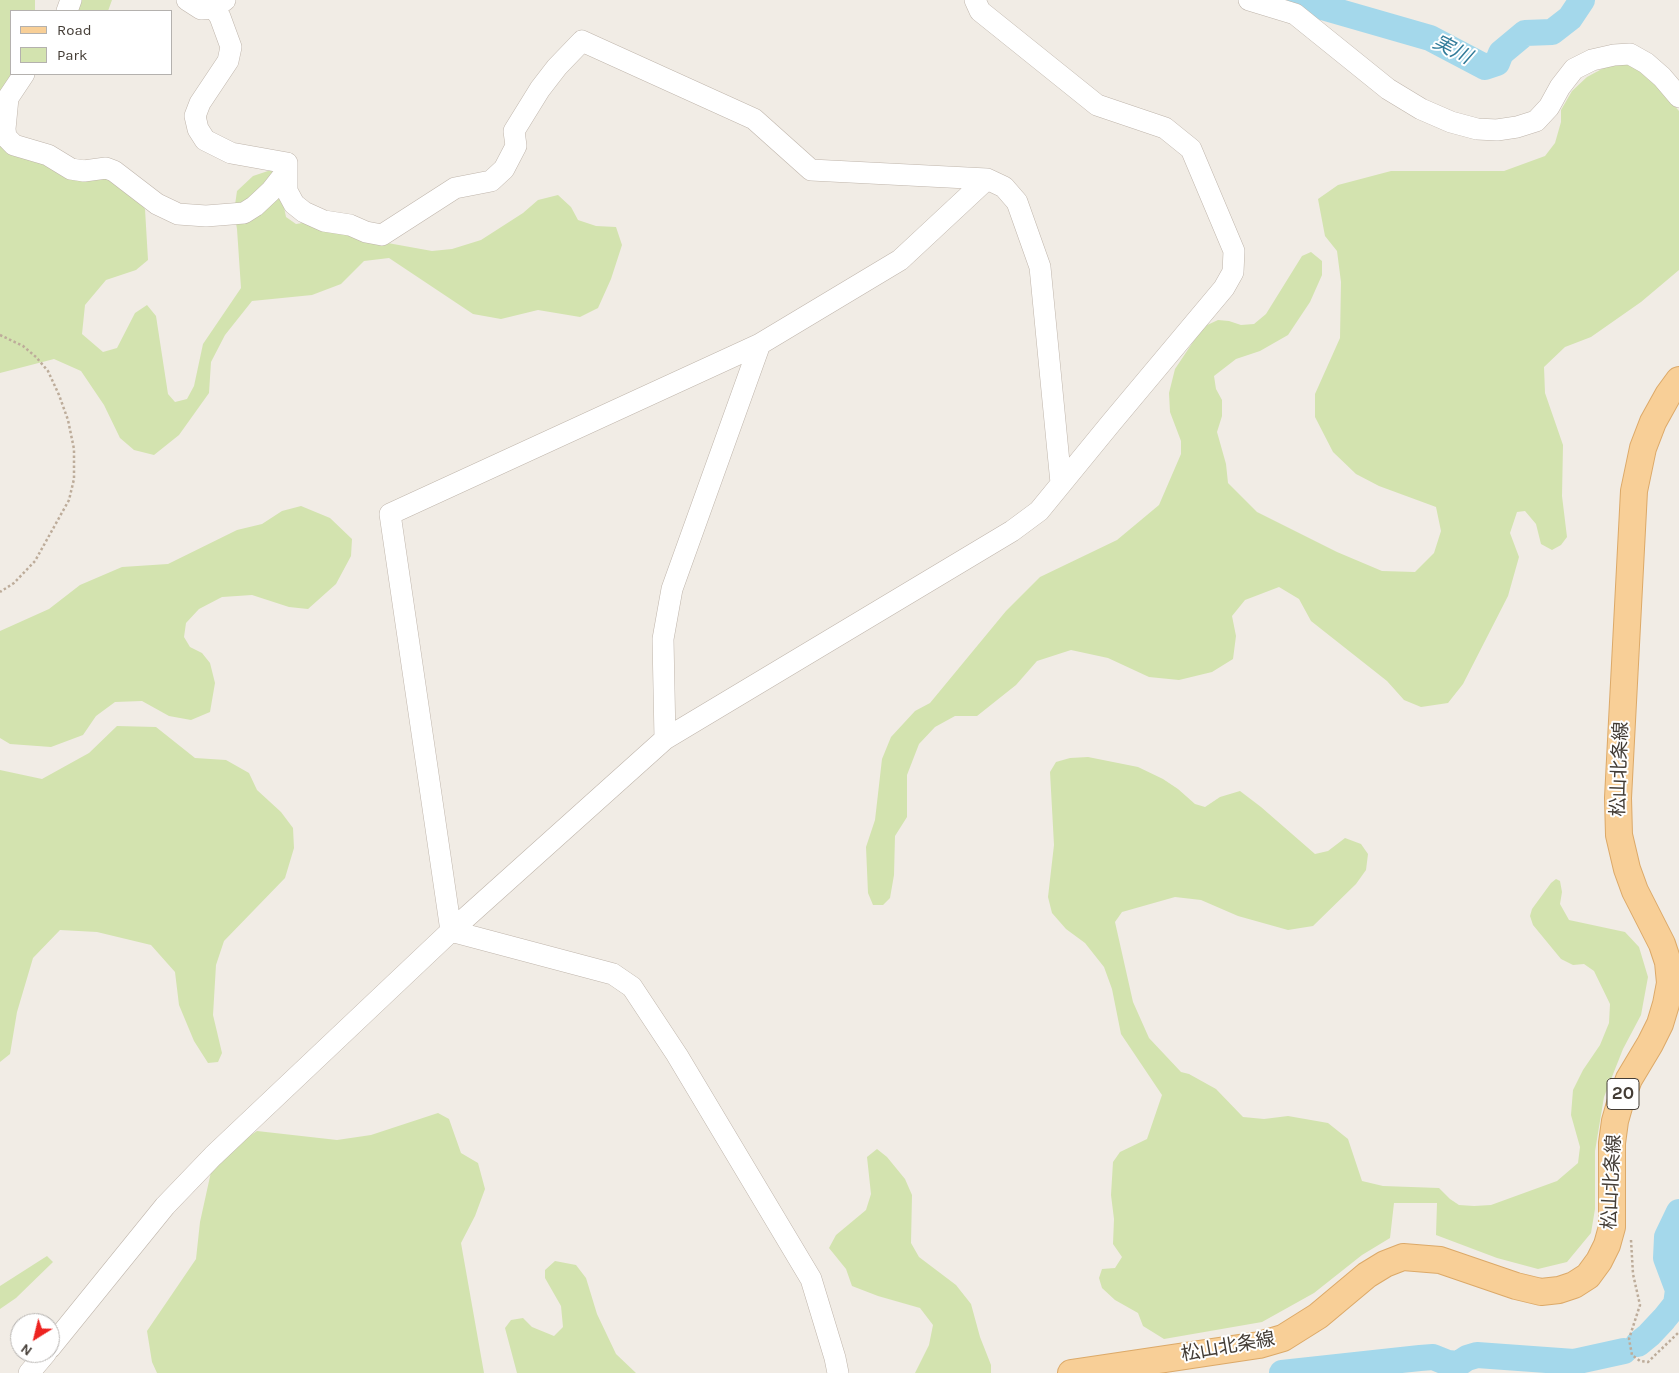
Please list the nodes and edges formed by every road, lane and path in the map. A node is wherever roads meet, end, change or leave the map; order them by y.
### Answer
1 (187, 0) edge
2 (975, 0) edge
3 (1249, 0) edge
4 (220, 4) edge
5 (23, 75) edge
6 (1679, 97) edge
7 (287, 163) junction
8 (987, 179) junction
9 (0, 335) edge
10 (760, 344) junction
11 (1679, 380) edge
12 (1061, 483) junction
13 (0, 592) edge
14 (665, 739) junction
15 (451, 931) junction
16 (1630, 1238) dead end
17 (1679, 1332) edge
18 (60, 1336) edge
19 (38, 1363) edge
20 (29, 1373) edge
21 (838, 1373) edge
22 (1071, 1373) edge

1 - 4 street
2 - 12 street
3 - 6 street
4 - 7 street
5 - 7 street
7 - 8 street
8 - 10 street
8 - 12 street
9 - 13 path
10 - 14 street
10 - 15 street
11 - 22 main road, 松山北条線 / 20
12 - 14 street
14 - 15 street
15 - 18 street
15 - 21 street
16 - 17 path
19 - 20 street

